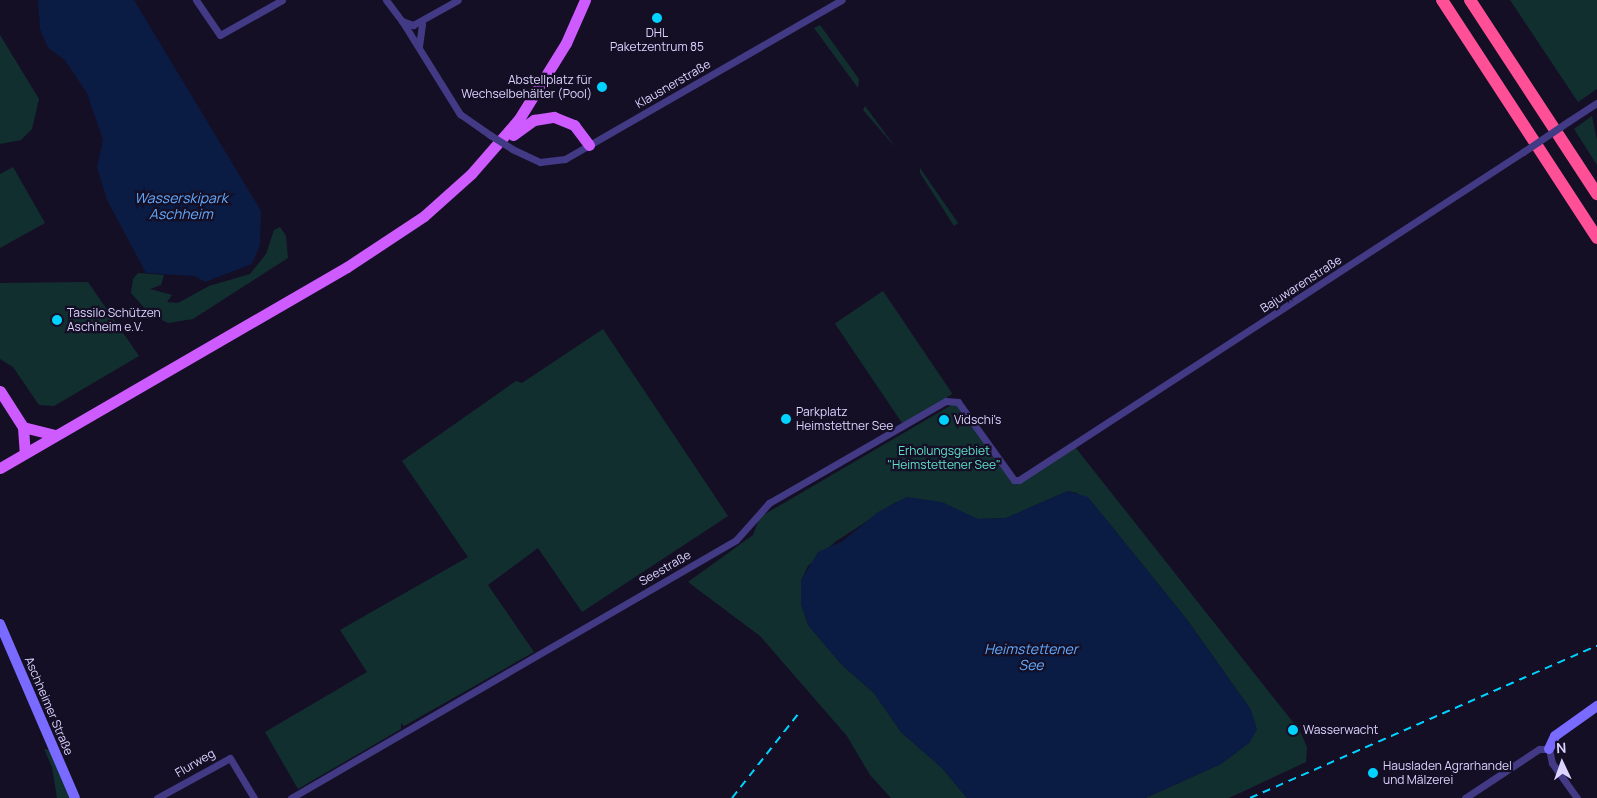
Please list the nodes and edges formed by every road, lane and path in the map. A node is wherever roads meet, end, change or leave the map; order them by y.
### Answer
1 (196, 0) edge
2 (282, 0) edge
3 (386, 0) edge
4 (458, 0) edge
5 (585, 0) edge
6 (841, 0) edge
7 (1442, 0) edge
8 (1470, 0) edge
9 (402, 21) junction
10 (422, 24) junction
11 (419, 46) junction
12 (1597, 103) edge
13 (589, 145) junction
14 (481, 164) junction
15 (1597, 194) edge
16 (1597, 238) edge
17 (0, 391) edge
18 (23, 427) junction
19 (55, 435) junction
20 (25, 453) junction
21 (0, 468) edge
22 (1014, 480) joint
23 (0, 624) edge
24 (1597, 706) edge
25 (1549, 749) junction
26 (74, 798) edge
27 (157, 798) edge
28 (254, 798) edge
29 (291, 798) edge
30 (1466, 798) edge
31 (1577, 798) edge

1 - 2 street
3 - 9 street
4 - 10 street
5 - 14 main road
6 - 13 street, Klausnerstraße
7 - 16 highway
8 - 15 highway
9 - 10 street
9 - 11 street
10 - 11 street
11 - 13 street, Klausnerstraße, bridge
12 - 22 street, Bajuwarenstraße, bridge
13 - 14 main road
14 - 19 main road
17 - 18 main road
18 - 19 main road
18 - 20 main road
19 - 20 main road
20 - 21 main road
22 - 29 street, Seestraße
23 - 26 main road, Aschheimer Straße
24 - 25 main road
25 - 30 street
25 - 31 street
27 - 28 street, Flurweg

